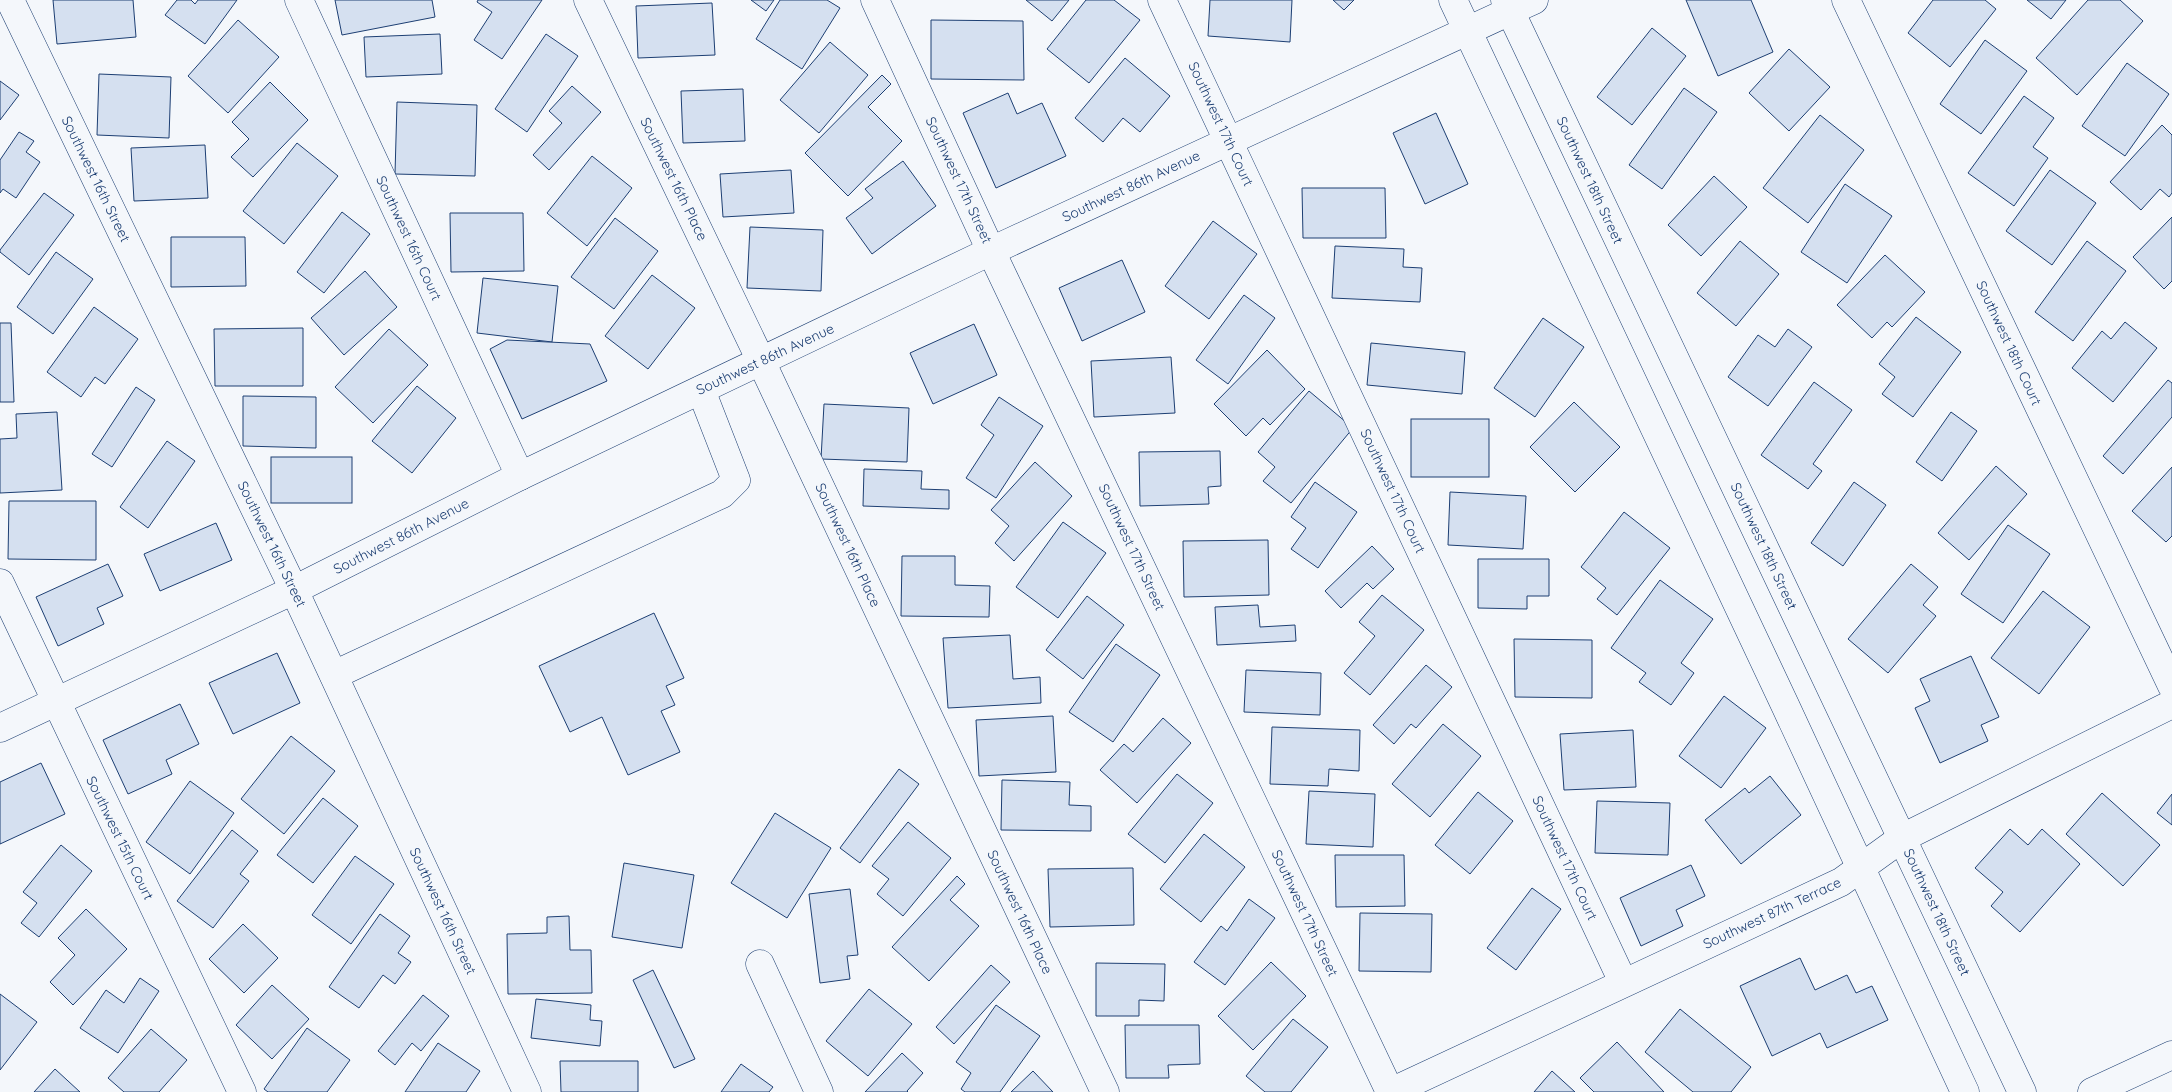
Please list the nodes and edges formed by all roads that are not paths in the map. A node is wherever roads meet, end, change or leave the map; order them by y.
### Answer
1 (10, 0) edge
2 (299, 0) edge
3 (588, 0) edge
4 (875, 0) edge
5 (1162, 0) edge
6 (1453, 0) edge
7 (1846, 0) edge
8 (1517, 4) edge
9 (1468, 31) junction
10 (1229, 140) junction
11 (991, 251) junction
12 (761, 361) junction
13 (701, 390) junction
14 (520, 476) junction
15 (0, 583) edge
16 (294, 590) junction
17 (334, 675) junction
18 (2172, 686) edge
19 (55, 703) junction
20 (2172, 704) edge
21 (0, 728) edge
22 (1902, 838) junction
23 (1861, 868) junction
24 (760, 964) dead end
25 (1623, 982) junction
26 (2172, 1055) edge
27 (242, 1092) edge
28 (527, 1092) edge
29 (818, 1092) edge
30 (1105, 1092) edge
31 (1390, 1092) edge
32 (1965, 1092) edge
33 (2022, 1092) edge
34 (2092, 1092) edge

1 - 16 street, Southwest 16th Street
2 - 14 street, Southwest 16th Court
3 - 12 street, Southwest 16th Place
4 - 11 street, Southwest 17th Street
5 - 10 street, Southwest 17th Court
6 - 9 street
7 - 18 street, Southwest 18th Court
8 - 9 street, Southwest 86th Avenue
8 - 22 street, Southwest 18th Street
9 - 10 street, Southwest 86th Avenue
9 - 23 street
10 - 11 street, Southwest 86th Avenue
10 - 25 street, Southwest 17th Court
11 - 12 street, Southwest 86th Avenue
11 - 31 street, Southwest 17th Street
12 - 13 street, Southwest 86th Avenue
12 - 30 street, Southwest 16th Place
13 - 14 street, Southwest 86th Avenue
13 - 17 street
14 - 16 street, Southwest 86th Avenue
15 - 19 street, Southwest 15th Court
16 - 17 street, Southwest 16th Street
16 - 19 street, Southwest 86th Avenue
17 - 28 street, Southwest 16th Street
19 - 21 street, Southwest 86th Avenue
19 - 27 street, Southwest 15th Court
20 - 22 street, Southwest 87th Terrace
22 - 23 street, Southwest 87th Terrace
22 - 33 street, Southwest 18th Street
23 - 25 street, Southwest 87th Terrace
23 - 32 street
24 - 29 street
25 - 31 street, Southwest 87th Terrace
26 - 34 street

